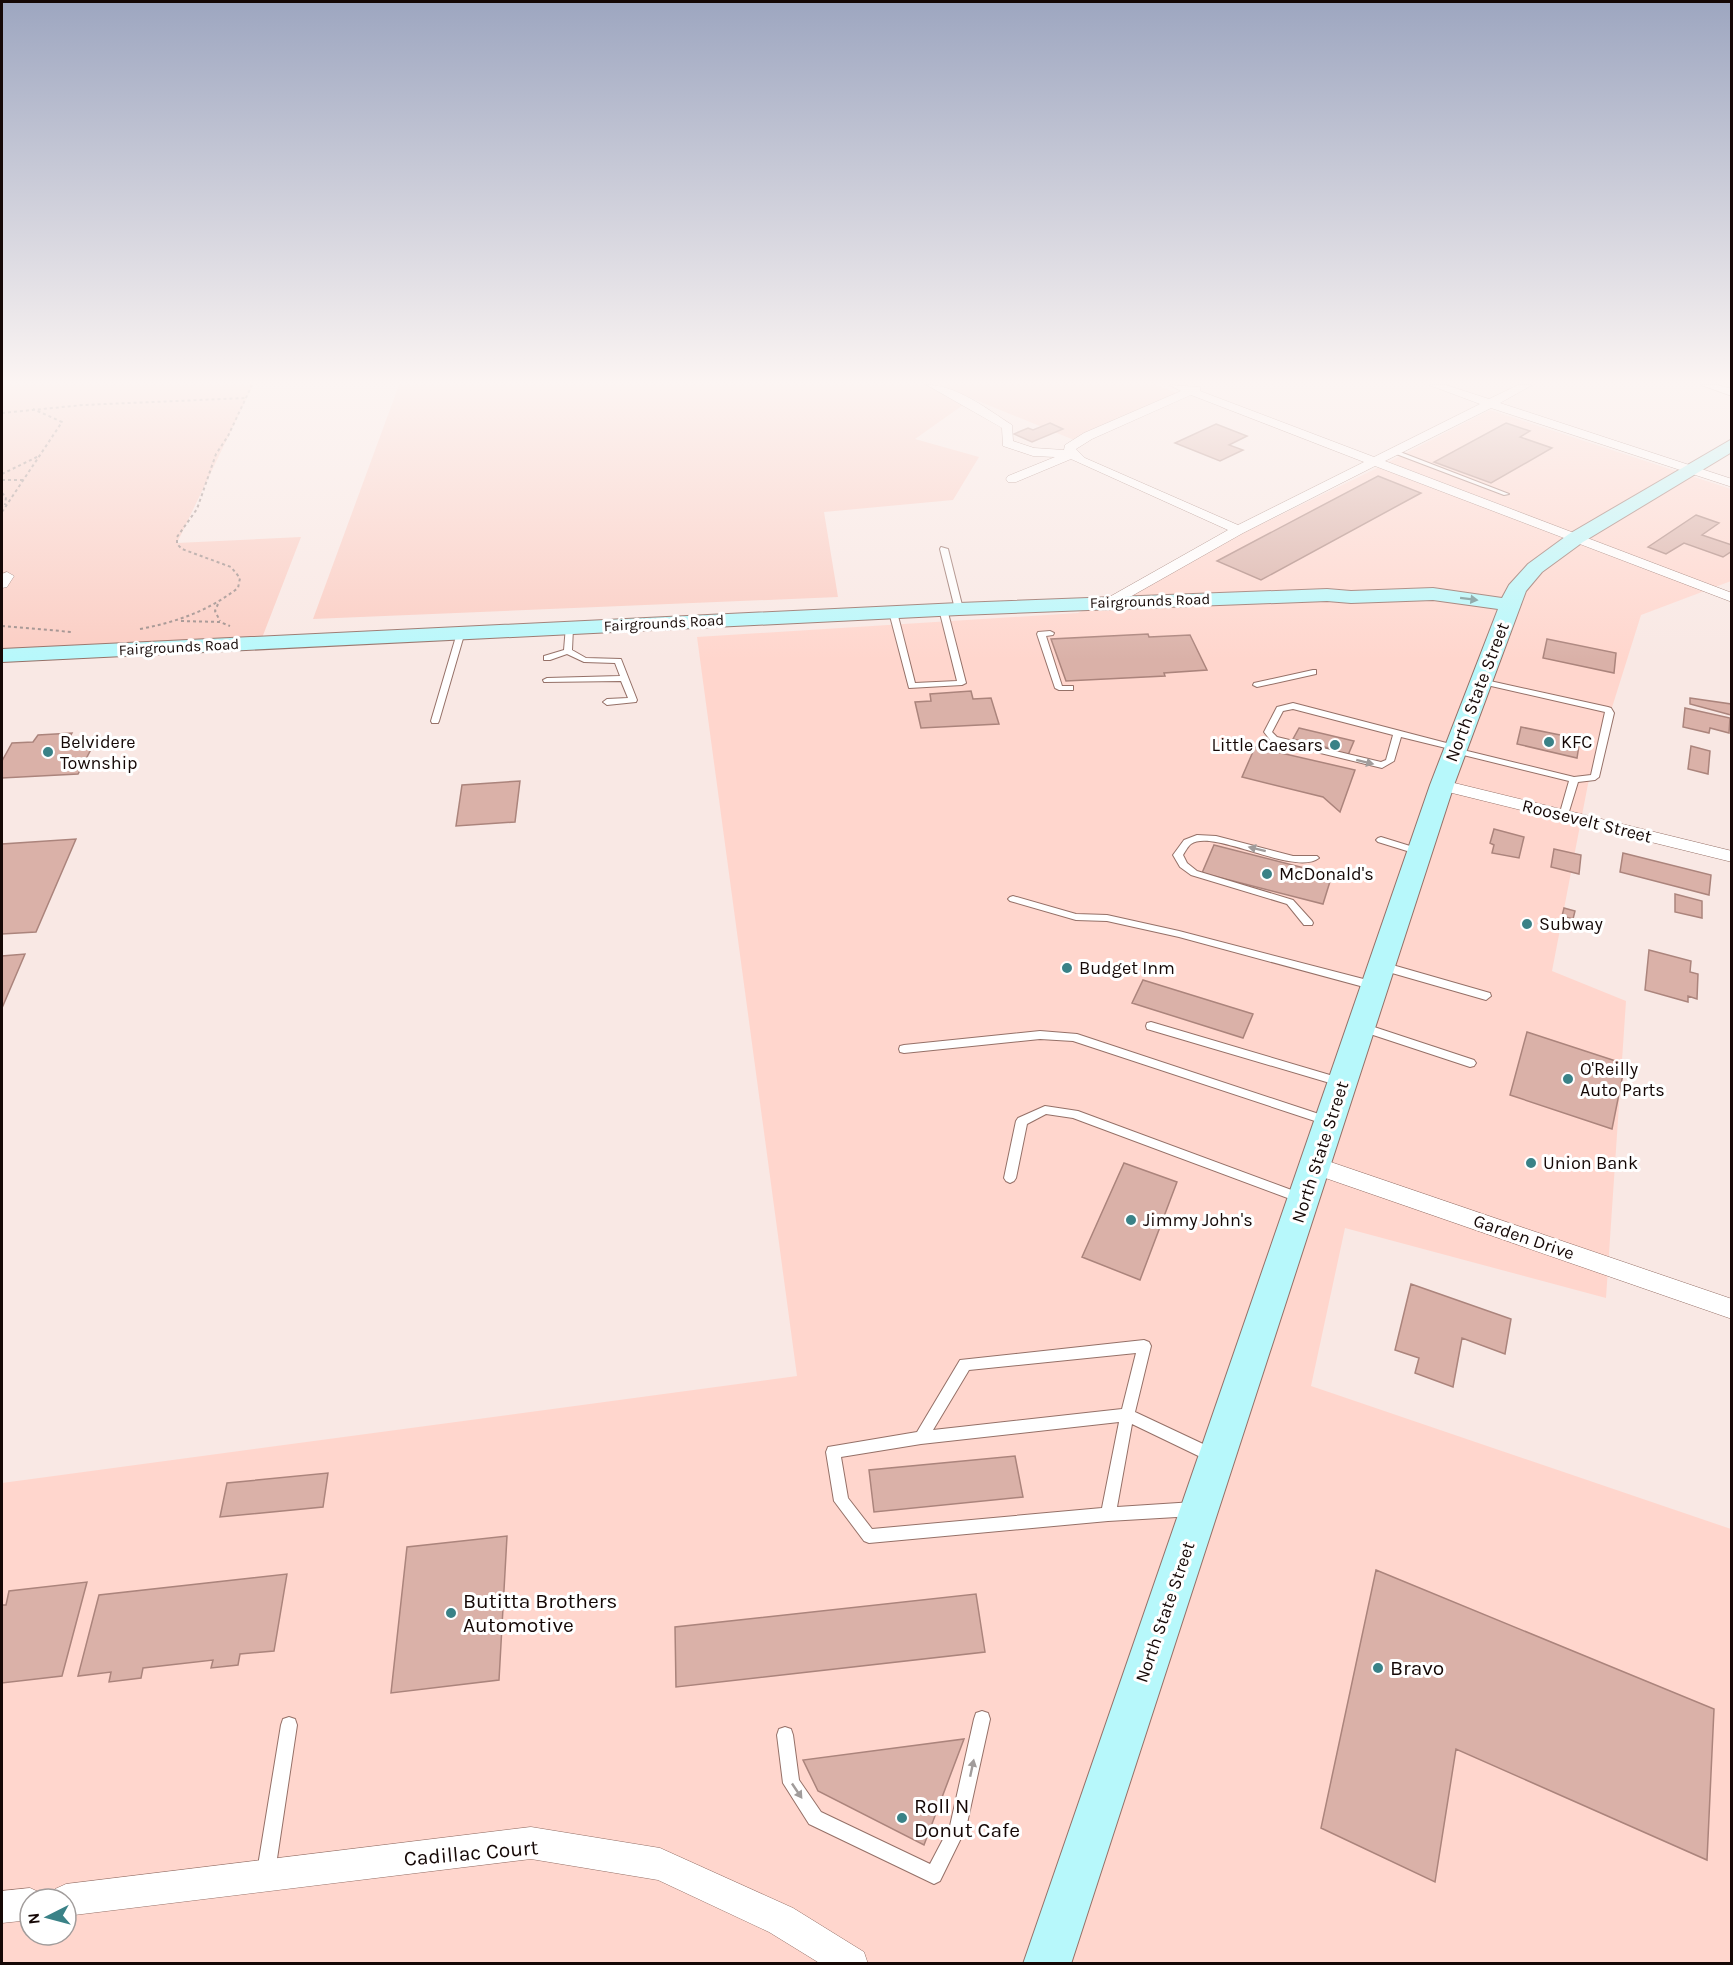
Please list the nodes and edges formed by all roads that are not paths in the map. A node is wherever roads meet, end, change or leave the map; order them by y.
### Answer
1 (1018, 477) edge
2 (1117, 477) edge
3 (1345, 477) edge
4 (1413, 477) edge
5 (1459, 477) edge
6 (1681, 477) edge
7 (1712, 477) edge
8 (1012, 479) dead end
9 (1731, 483) edge
10 (1506, 494) dead end
11 (1238, 530) junction
12 (1576, 538) junction
13 (944, 549) dead end
14 (1513, 597) junction
15 (1731, 598) edge
16 (1109, 603) junction
17 (951, 609) junction
18 (893, 612) junction
19 (569, 628) junction
20 (1050, 633) dead end
21 (460, 635) junction
22 (568, 651) junction
23 (2, 656) edge
24 (547, 658) dead end
25 (1313, 672) dead end
26 (624, 678) junction
27 (547, 680) dead end
28 (1480, 681) junction
29 (1257, 685) dead end
30 (1070, 688) dead end
31 (607, 702) dead end
32 (435, 721) dead end
33 (1398, 732) junction
34 (1455, 749) junction
35 (1574, 780) junction
36 (1442, 785) junction
37 (1564, 816) junction
38 (1381, 840) dead end
39 (1420, 852) junction
40 (1731, 857) edge
41 (1314, 858) dead end
42 (1013, 899) dead end
43 (1308, 923) dead end
44 (1378, 976) junction
45 (1486, 996) dead end
46 (1151, 1026) dead end
47 (1362, 1027) junction
48 (904, 1049) dead end
49 (1470, 1063) dead end
50 (1343, 1083) junction
51 (1330, 1122) junction
52 (1316, 1166) junction
53 (1010, 1178) dead end
54 (1304, 1199) junction
55 (1731, 1309) edge
56 (1127, 1415) junction
57 (921, 1438) junction
58 (1217, 1458) junction
59 (1200, 1508) junction
60 (1108, 1514) junction
61 (982, 1719) dead end
62 (289, 1725) dead end
63 (785, 1735) dead end
64 (266, 1876) junction
65 (78, 1899) edge
66 (18, 1905) edge
67 (2, 1907) edge
68 (852, 1964) edge
69 (1047, 1964) edge

1 - 8 street
2 - 11 street
3 - 11 street
4 - 12 street
5 - 10 lane
6 - 12 main road, North State Street
7 - 9 street
11 - 16 street
12 - 14 main road, North State Street
12 - 15 street
13 - 17 lane
14 - 16 main road, Fairgrounds Road
14 - 28 main road, North State Street
16 - 17 main road, Fairgrounds Road
17 - 18 main road, Fairgrounds Road
17 - 18 lane
18 - 19 main road, Fairgrounds Road
19 - 21 main road, Fairgrounds Road
19 - 22 lane
20 - 30 lane
21 - 23 main road, Fairgrounds Road
21 - 32 lane
22 - 24 lane
22 - 26 lane
25 - 29 lane
26 - 27 lane
26 - 31 lane
28 - 34 main road, North State Street
28 - 35 lane
33 -> 33 lane
33 - 34 lane
34 - 35 lane
34 - 36 main road, North State Street
35 - 37 lane
36 - 37 street, Roosevelt Street
36 - 39 main road, North State Street
37 - 40 street, Roosevelt Street
38 - 39 lane
39 - 44 main road, North State Street
41 -> 43 lane
42 - 44 lane
44 - 45 lane
44 - 47 main road, North State Street
46 - 50 lane
47 - 49 lane
47 - 50 main road, North State Street
48 - 51 lane
50 - 51 main road, North State Street
51 - 52 main road, North State Street
52 - 54 main road, North State Street
52 - 55 street, Garden Drive
53 - 54 lane
54 - 58 main road, North State Street
56 - 57 lane
56 - 57 lane
56 - 58 lane
56 - 60 lane
57 - 60 lane
58 - 59 main road, North State Street
59 - 60 lane
59 - 69 main road, North State Street
63 -> 61 lane
62 - 64 lane
64 - 65 street, Cadillac Court
64 - 68 street, Cadillac Court
66 - 67 street

